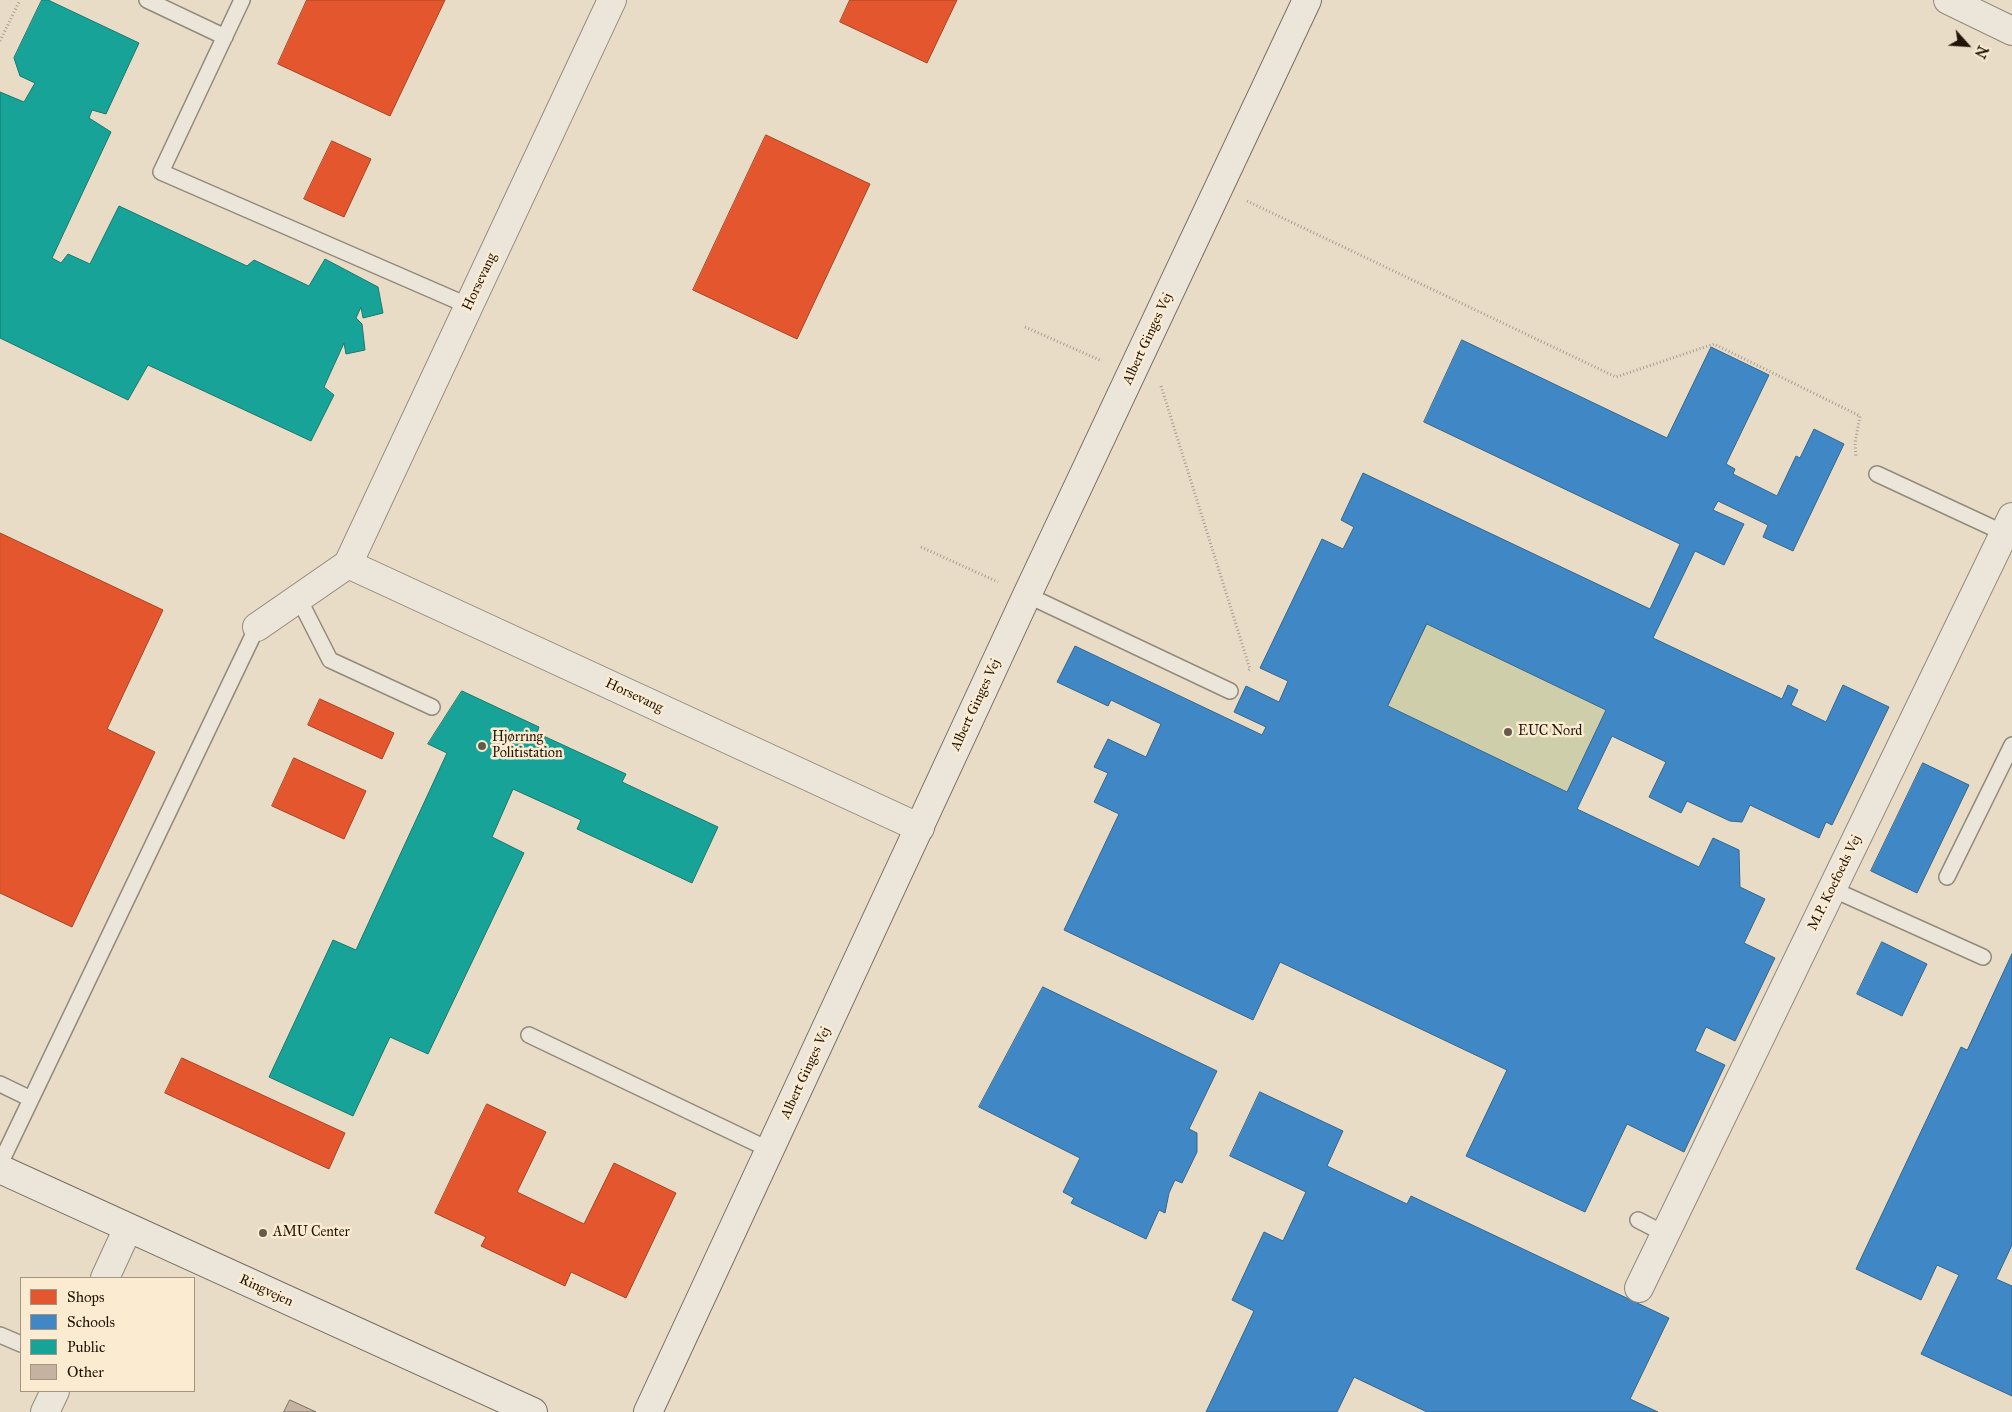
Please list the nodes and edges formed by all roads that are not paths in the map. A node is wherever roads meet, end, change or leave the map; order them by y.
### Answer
1 (146, 0) edge
2 (242, 0) edge
3 (612, 0) edge
4 (1307, 0) edge
5 (1948, 0) edge
6 (2012, 31) edge
7 (225, 37) junction
8 (469, 306) junction
9 (1877, 474) road end
10 (2008, 525) edge
11 (348, 564) junction
12 (1027, 595) junction
13 (299, 599) junction
14 (257, 628) joint
15 (1230, 692) road end
16 (432, 707) dead end
17 (2012, 745) edge
18 (920, 828) junction
19 (1946, 878) dead end
20 (1832, 889) junction
21 (1983, 957) dead end
22 (529, 1035) dead end
23 (0, 1084) edge
24 (31, 1099) junction
25 (770, 1150) junction
26 (0, 1164) edge
27 (0, 1169) edge
28 (1638, 1220) dead end
29 (128, 1228) junction
30 (1665, 1234) junction
31 (105, 1277) edge
32 (1639, 1288) dead end
33 (0, 1335) edge
34 (20, 1344) edge
35 (55, 1392) edge
36 (45, 1412) edge
37 (533, 1412) edge
38 (648, 1412) edge

1 - 7 lane
2 - 7 lane
3 - 8 street, Horsevang
4 - 12 street, Albert Ginges Vej
5 - 6 street
7 - 8 lane
8 - 11 street, Horsevang
9 - 10 lane, M.P. Koefoeds Vej
10 - 20 street, M.P. Koefoeds Vej
11 - 13 street, Horsevang
11 - 18 street, Horsevang
12 - 15 lane
12 - 18 street, Albert Ginges Vej
13 - 14 street, Horsevang
13 - 16 lane
14 - 24 lane
17 - 19 lane
18 - 25 street, Albert Ginges Vej
20 - 21 lane
20 - 30 street, M.P. Koefoeds Vej
22 - 25 lane
23 - 24 lane
24 - 26 lane
25 - 38 street, Albert Ginges Vej
27 - 29 street, Ringvejen
28 - 30 lane
29 - 31 street
29 - 37 street, Ringvejen
30 - 32 street, M.P. Koefoeds Vej
33 - 34 lane
35 - 36 street

